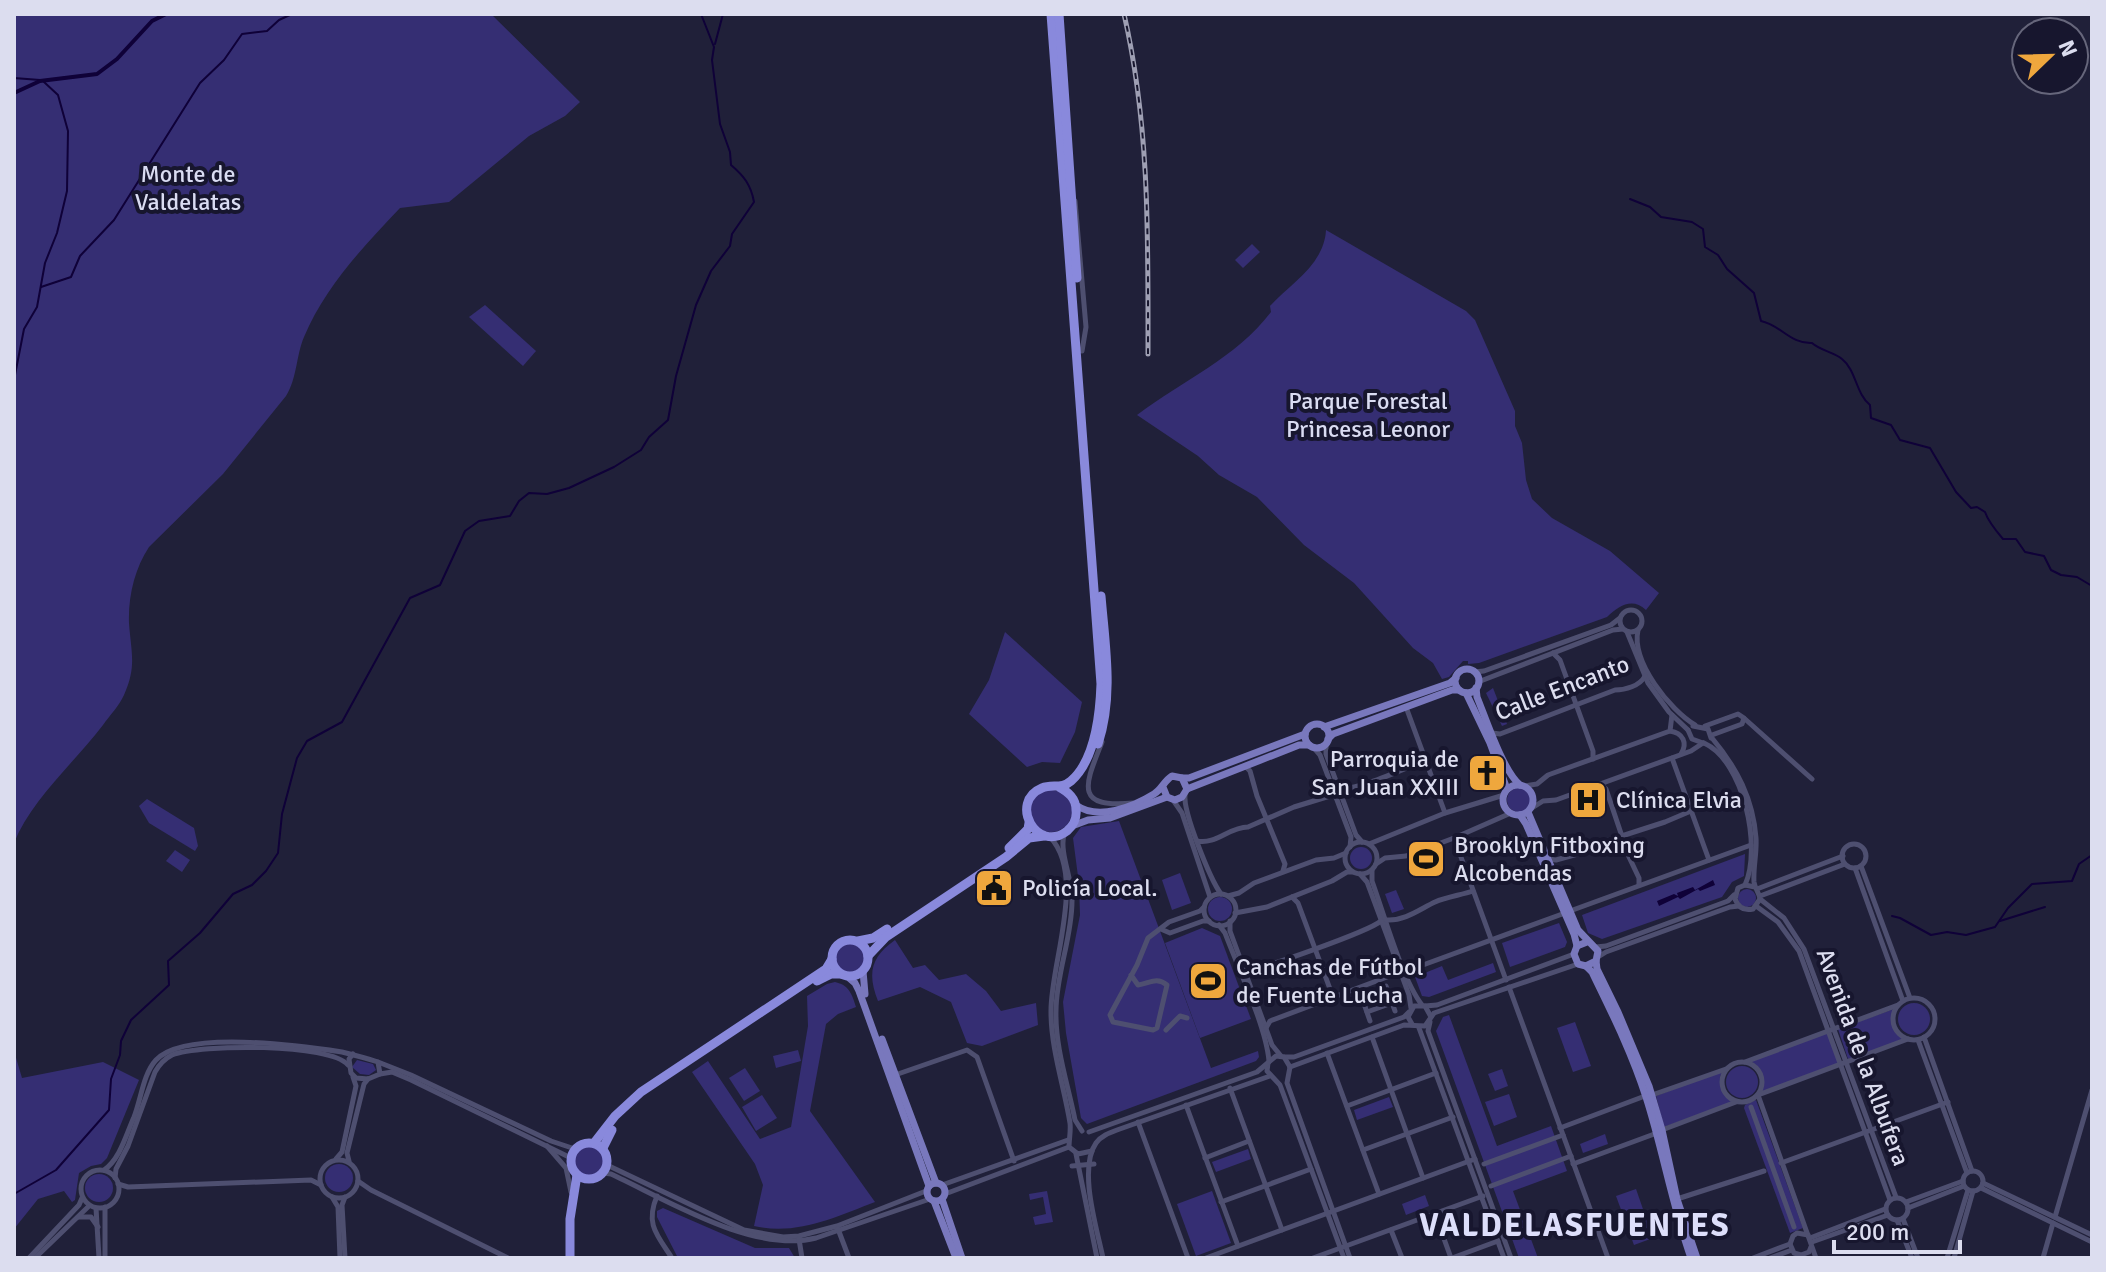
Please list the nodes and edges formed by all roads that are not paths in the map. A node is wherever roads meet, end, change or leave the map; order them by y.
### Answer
1 (1051, 14) edge
2 (1059, 14) edge
3 (1620, 618) junction
4 (1625, 630) junction
5 (1638, 630) junction
6 (1552, 653) junction
7 (1474, 672) junction
8 (1645, 676) junction
9 (1456, 678) junction
10 (1477, 685) junction
11 (1462, 692) junction
12 (1406, 707) junction
13 (1575, 707) junction
14 (1672, 715) junction
15 (1745, 719) junction
16 (1104, 725) junction
17 (1703, 726) junction
18 (1324, 727) junction
19 (1690, 727) junction
20 (1670, 731) junction
21 (1492, 733) junction
22 (1305, 734) junction
23 (1712, 737) junction
24 (1327, 741) junction
25 (1704, 743) junction
26 (1312, 746) junction
27 (1680, 755) junction
28 (1672, 758) junction
29 (1593, 759) junction
30 (1426, 760) junction
31 (1245, 766) junction
32 (1182, 778) junction
33 (1812, 779) dead end
34 (1522, 785) junction
35 (1600, 785) junction
36 (1059, 787) junction
37 (1163, 787) junction
38 (1336, 789) junction
39 (1186, 792) junction
40 (1506, 792) junction
41 (1170, 798) junction
42 (1074, 802) junction
43 (1133, 803) junction
44 (1691, 811) junction
45 (1522, 812) junction
46 (1445, 813) junction
47 (1266, 820) junction
48 (1029, 823) junction
49 (1068, 830) junction
50 (1047, 836) junction
51 (1621, 836) junction
52 (1454, 838) junction
53 (1197, 841) junction
54 (1366, 843) junction
55 (1751, 845) junction
56 (1350, 847) junction
57 (1346, 853) junction
58 (1843, 856) junction
59 (1548, 859) junction
60 (1709, 860) junction
61 (1845, 864) junction
62 (1374, 867) junction
63 (1858, 867) junction
64 (1283, 872) junction
65 (1357, 873) junction
66 (1639, 885) junction
67 (1745, 885) junction
68 (1756, 888) junction
69 (1473, 891) junction
70 (1221, 894) junction
71 (1735, 895) junction
72 (1228, 896) junction
73 (1210, 897) junction
74 (1291, 897) junction
75 (1760, 898) junction
76 (1739, 906) junction
77 (1756, 906) junction
78 (1204, 907) junction
79 (1568, 912) junction
80 (1235, 913) junction
81 (1384, 920) junction
82 (1209, 921) junction
83 (1230, 921) junction
84 (1219, 925) junction
85 (1163, 930) junction
86 (1491, 940) junction
87 (858, 941) junction
88 (1587, 942) junction
89 (1596, 947) junction
90 (1313, 949) junction
91 (1575, 950) junction
92 (868, 956) junction
93 (832, 959) junction
94 (1597, 959) junction
95 (1582, 965) junction
96 (1399, 969) junction
97 (1412, 969) junction
98 (1245, 970) junction
99 (863, 971) junction
100 (844, 975) junction
101 (1131, 975) junction
102 (1405, 978) junction
103 (1508, 984) junction
104 (1386, 986) dead end
105 (1361, 995) dead end
106 (1401, 995) dead end
107 (1333, 997) junction
108 (1910, 998) junction
109 (1390, 999) junction
110 (1364, 1003) junction
111 (1900, 1003) junction
112 (1424, 1005) junction
113 (1410, 1010) junction
114 (1395, 1011) dead end
115 (1367, 1012) junction
116 (1262, 1017) junction
117 (1187, 1018) dead end
118 (1430, 1019) junction
119 (1270, 1021) junction
120 (1370, 1021) dead end
121 (1415, 1026) junction
122 (1266, 1028) junction
123 (1166, 1030) dead end
124 (1831, 1030) junction
125 (1372, 1037) junction
126 (1921, 1038) junction
127 (1908, 1039) junction
128 (1327, 1053) junction
129 (353, 1054) junction
130 (1283, 1057) junction
131 (1293, 1060) junction
132 (1268, 1061) junction
133 (378, 1062) junction
134 (1745, 1062) junction
135 (1844, 1063) junction
136 (348, 1065) junction
137 (1727, 1068) junction
138 (351, 1073) junction
139 (1436, 1073) junction
140 (380, 1074) junction
141 (895, 1075) junction
142 (1287, 1076) junction
143 (1272, 1078) junction
144 (368, 1079) junction
145 (1230, 1088) junction
146 (1391, 1090) junction
147 (2092, 1090) edge
148 (1649, 1095) junction
149 (1758, 1095) junction
150 (1738, 1102) junction
151 (1945, 1103) junction
152 (1186, 1105) junction
153 (1347, 1106) junction
154 (1751, 1107) dead end
155 (1453, 1117) junction
156 (1076, 1121) junction
157 (1138, 1122) junction
158 (1560, 1128) junction
159 (1868, 1131) junction
160 (1086, 1132) junction
161 (1660, 1132) junction
162 (1407, 1134) junction
163 (1563, 1135) junction
164 (1070, 1138) junction
165 (1249, 1141) junction
166 (1096, 1142) junction
167 (543, 1143) junction
168 (598, 1146) junction
169 (1069, 1147) junction
170 (1363, 1150) junction
171 (1092, 1151) junction
172 (573, 1153) junction
173 (1075, 1153) junction
174 (1571, 1156) junction
175 (1205, 1158) junction
176 (335, 1160) junction
177 (1014, 1161) junction
178 (1472, 1161) junction
179 (349, 1162) junction
180 (1092, 1163) junction
181 (1781, 1163) junction
182 (1484, 1164) dead end
183 (1573, 1164) junction
184 (1075, 1166) junction
185 (605, 1169) junction
186 (1311, 1169) junction
187 (104, 1170) junction
188 (1762, 1170) dead end
189 (321, 1172) junction
190 (1969, 1172) junction
191 (577, 1175) junction
192 (1423, 1178) junction
193 (589, 1179) junction
194 (311, 1180) junction
195 (117, 1181) junction
196 (358, 1181) junction
197 (321, 1185) junction
198 (1266, 1185) junction
199 (1982, 1185) junction
200 (1491, 1186) dead end
201 (128, 1187) junction
202 (1967, 1187) junction
203 (355, 1190) junction
204 (371, 1190) junction
205 (935, 1192) junction
206 (118, 1193) junction
207 (659, 1194) junction
208 (1379, 1195) junction
209 (1485, 1195) junction
210 (331, 1196) junction
211 (82, 1197) junction
212 (345, 1197) junction
213 (1893, 1198) junction
214 (1679, 1201) junction
215 (1221, 1202) junction
216 (1907, 1205) junction
217 (93, 1207) junction
218 (105, 1207) junction
219 (572, 1209) junction
220 (1330, 1212) junction
221 (1886, 1212) junction
222 (1435, 1214) junction
223 (73, 1219) junction
224 (1900, 1220) junction
225 (2054, 1220) junction
226 (98, 1227) junction
227 (1794, 1227) dead end
228 (838, 1228) junction
229 (1282, 1230) junction
230 (1391, 1230) junction
231 (2092, 1235) edge
232 (799, 1239) junction
233 (1810, 1240) junction
234 (1498, 1241) junction
235 (2092, 1242) edge
236 (1238, 1246) junction
237 (1343, 1247) junction
238 (1791, 1247) junction
239 (29, 1258) edge
240 (35, 1258) edge
241 (102, 1258) edge
242 (342, 1258) edge
243 (508, 1258) edge
244 (571, 1258) edge
245 (672, 1258) edge
246 (802, 1258) edge
247 (849, 1258) edge
248 (959, 1258) edge
249 (1097, 1258) edge
250 (1103, 1258) edge
251 (1188, 1258) edge
252 (1206, 1258) edge
253 (1313, 1258) edge
254 (1344, 1258) edge
255 (1350, 1258) edge
256 (1402, 1258) edge
257 (1452, 1258) edge
258 (1504, 1258) edge
259 (1511, 1258) edge
260 (1608, 1258) edge
261 (1694, 1258) edge
262 (1753, 1258) edge
263 (1770, 1258) edge
264 (1816, 1258) edge
265 (1915, 1258) edge
266 (1947, 1258) edge
267 (1954, 1258) edge
268 (2043, 1258) edge

1 - 36 highway
2 - 16 highway
3 - 4 street
3 - 5 street
3 - 7 street
4 - 5 street
4 - 6 street
4 - 8 street
5 - 19 street
6 - 10 street
6 - 13 street
7 - 9 main road
7 - 10 main road
8 - 13 street, Calle Encanto
8 - 14 street
9 - 11 main road
9 - 18 main road
10 - 11 main road
10 - 21 main road
11 - 12 main road
11 - 40 main road
12 - 24 main road
12 - 30 street
13 - 21 street, Calle Encanto
13 - 29 street
14 - 19 street
14 - 20 street
15 - 17 street
15 - 23 street
15 - 33 street
16 - 42 highway
16 - 43 street
17 - 19 street
17 - 23 street
18 - 22 main road
18 - 24 main road
19 - 20 street
19 - 25 street
20 - 27 street
20 - 29 street
21 - 34 main road
22 - 26 main road
22 - 32 main road
23 - 25 street
23 - 68 street
24 - 26 main road
24 - 38 street
25 - 27 street
25 - 55 street
26 - 31 main road
26 - 38 street
27 - 28 street
28 - 35 street
28 - 44 street
29 - 34 street
30 - 38 street
30 - 46 street
31 - 39 main road
31 - 47 street
32 - 37 main road
32 - 39 main road
34 - 40 main road
34 - 45 main road
35 - 45 street
35 - 51 street
36 - 42 highway
36 - 48 highway
37 - 41 main road
37 - 43 main road
38 - 47 street
38 - 54 street
38 - 56 street
39 - 41 main road
39 - 53 street
40 - 45 main road
40 - 46 street
41 - 49 main road
41 - 73 street
42 - 43 main road
42 - 49 highway
44 - 51 street
44 - 60 street
45 - 52 street
45 - 59 main road
45 - 79 main road
46 - 54 street
47 - 53 street
47 - 64 street
48 - 50 highway
48 - 87 highway
49 - 50 highway
49 - 156 street
50 - 92 highway
50 - 156 street
51 - 59 street
51 - 66 street
52 - 62 street
52 - 69 street
53 - 70 street
54 - 56 street
54 - 62 street
55 - 60 street
55 - 67 street
56 - 57 street
57 - 64 street
57 - 65 street
58 - 61 street
58 - 63 street
58 - 68 street
59 - 79 main road
60 - 66 street
61 - 63 street
61 - 75 street
62 - 65 street
62 - 81 street
63 - 108 street
63 - 111 street
64 - 72 street
65 - 74 street
65 - 81 street
66 - 79 street
67 - 68 street
67 - 71 street
68 - 75 street
69 - 81 street
69 - 86 street
70 - 72 street
70 - 73 street
71 - 76 street
71 - 89 street
72 - 80 street
73 - 78 street
74 - 80 street
74 - 90 street
75 - 77 street
75 - 124 street, Avenida de la Albufera
76 - 77 street
76 - 94 street
77 - 124 street, Avenida de la Albufera
78 - 82 street
78 - 85 street
79 - 86 street
79 - 88 main road
79 - 91 main road
80 - 83 street
81 - 90 street
81 - 96 street
82 - 84 street
82 - 85 street
83 - 84 street
83 - 98 street
84 - 132 street
85 - 101 street
86 - 97 street
86 - 103 street
87 - 92 highway
87 - 93 highway
88 - 89 main road
88 - 91 main road
89 - 94 main road
90 - 98 street
90 - 107 street
91 - 95 main road
91 - 103 street
92 - 99 highway
93 - 100 highway
93 - 168 highway
94 - 95 main road
94 - 148 main road
95 - 103 street
95 - 148 main road
96 - 97 street
96 - 102 street
96 - 102 street
96 - 107 street
97 - 102 street
98 - 116 street
99 - 100 highway
99 - 141 main road
100 - 168 highway
100 - 205 main road
101 - 101 street
102 - 112 street
102 - 113 street
103 - 112 street
103 - 118 street
103 - 158 street
104 - 109 street
105 - 110 street
106 - 109 street
107 - 119 street
108 - 111 street
108 - 126 street
109 - 110 street
109 - 114 street
109 - 115 street
110 - 115 street
111 - 124 street
111 - 127 street
112 - 113 street
112 - 118 street
113 - 121 street
113 - 131 street
115 - 120 street
116 - 119 street
116 - 122 street
117 - 123 street
118 - 121 street
118 - 178 street
119 - 122 street
121 - 125 street
121 - 139 street
122 - 130 street
124 - 134 street
124 - 135 street, Avenida de la Albufera
125 - 128 street
125 - 146 street
126 - 127 street
126 - 151 street
127 - 135 street
128 - 131 street
128 - 153 street
129 - 133 street
129 - 136 street
129 - 187 street
130 - 131 street
130 - 132 street
131 - 142 street
132 - 143 street
132 - 160 street
133 - 140 street
133 - 172 street
134 - 137 street
134 - 149 street
135 - 149 street
135 - 159 street, Avenida de la Albufera
136 - 138 street
136 - 195 street
137 - 148 street
137 - 150 street
138 - 144 street
138 - 176 street
139 - 146 street
139 - 155 street
140 - 144 street
140 - 167 street
141 - 177 street
141 - 205 main road
142 - 143 street
142 - 220 street
143 - 145 street
143 - 186 street
144 - 179 street
145 - 152 street
145 - 165 street
146 - 153 street
146 - 162 street
147 - 225 street
148 - 158 street
148 - 161 main road
149 - 150 street
149 - 181 street
150 - 161 street
151 - 159 street
151 - 190 street
152 - 157 street
152 - 175 street
153 - 170 street
154 - 227 street
155 - 162 street
155 - 178 street
156 - 160 street
156 - 164 street
157 - 166 street
157 - 251 street
158 - 163 street
159 - 181 street
159 - 213 street, Avenida de la Albufera
160 - 164 street
160 - 166 street
161 - 183 street
161 - 214 main road
161 - 261 main road
162 - 170 street
162 - 192 street
163 - 174 street
163 - 182 street
164 - 169 street
164 - 177 street
165 - 175 street
165 - 198 street
166 - 171 street
167 - 172 street
167 - 219 street
168 - 172 highway
168 - 185 highway
169 - 173 street
169 - 205 street
170 - 208 street
171 - 173 street
171 - 180 street
172 - 191 highway
173 - 184 street
174 - 183 street
174 - 200 street
175 - 215 street
176 - 179 street
176 - 189 street
177 - 205 street
178 - 192 street
178 - 209 street
179 - 196 street
180 - 184 street
180 - 250 street
181 - 233 street
183 - 260 street
184 - 249 street
185 - 193 highway
185 - 207 street
186 - 198 street
186 - 220 street
187 - 195 street
187 - 211 street
188 - 214 street
189 - 194 street
189 - 197 street
190 - 199 street
190 - 202 street
191 - 193 highway
191 - 219 highway
192 - 208 street
193 - 244 highway
194 - 197 street
194 - 201 street
195 - 201 street
195 - 206 street
196 - 203 street
196 - 204 street
197 - 210 street
198 - 215 street
198 - 229 street
199 - 202 street
199 - 225 street
201 - 206 street
202 - 216 street
202 - 266 street
202 - 267 street
203 - 204 street
203 - 212 street
204 - 243 street
205 - 228 street
205 - 248 main road
206 - 218 street
207 - 232 street
207 - 245 street
208 - 220 street
209 - 222 street
209 - 234 street
209 - 259 street
210 - 212 street
210 - 242 street
211 - 217 street
211 - 239 street
212 - 242 street
213 - 216 street
213 - 221 street
214 - 261 main road
215 - 236 street
216 - 224 street
217 - 218 street
217 - 223 street
217 - 226 street
218 - 241 street
219 - 244 highway
220 - 229 street
220 - 237 street
221 - 224 street
221 - 233 street
222 - 230 street
222 - 257 street
223 - 226 street
223 - 240 street
224 - 265 street
225 - 231 street
225 - 235 street
225 - 268 street
226 - 241 street
228 - 232 street
228 - 247 street
229 - 236 street
230 - 237 street
230 - 256 street
232 - 246 street
233 - 238 street
233 - 238 street
233 - 264 street
234 - 257 street
234 - 258 street
236 - 252 street
237 - 253 street
237 - 254 street
237 - 255 street
238 - 262 street
238 - 263 street

